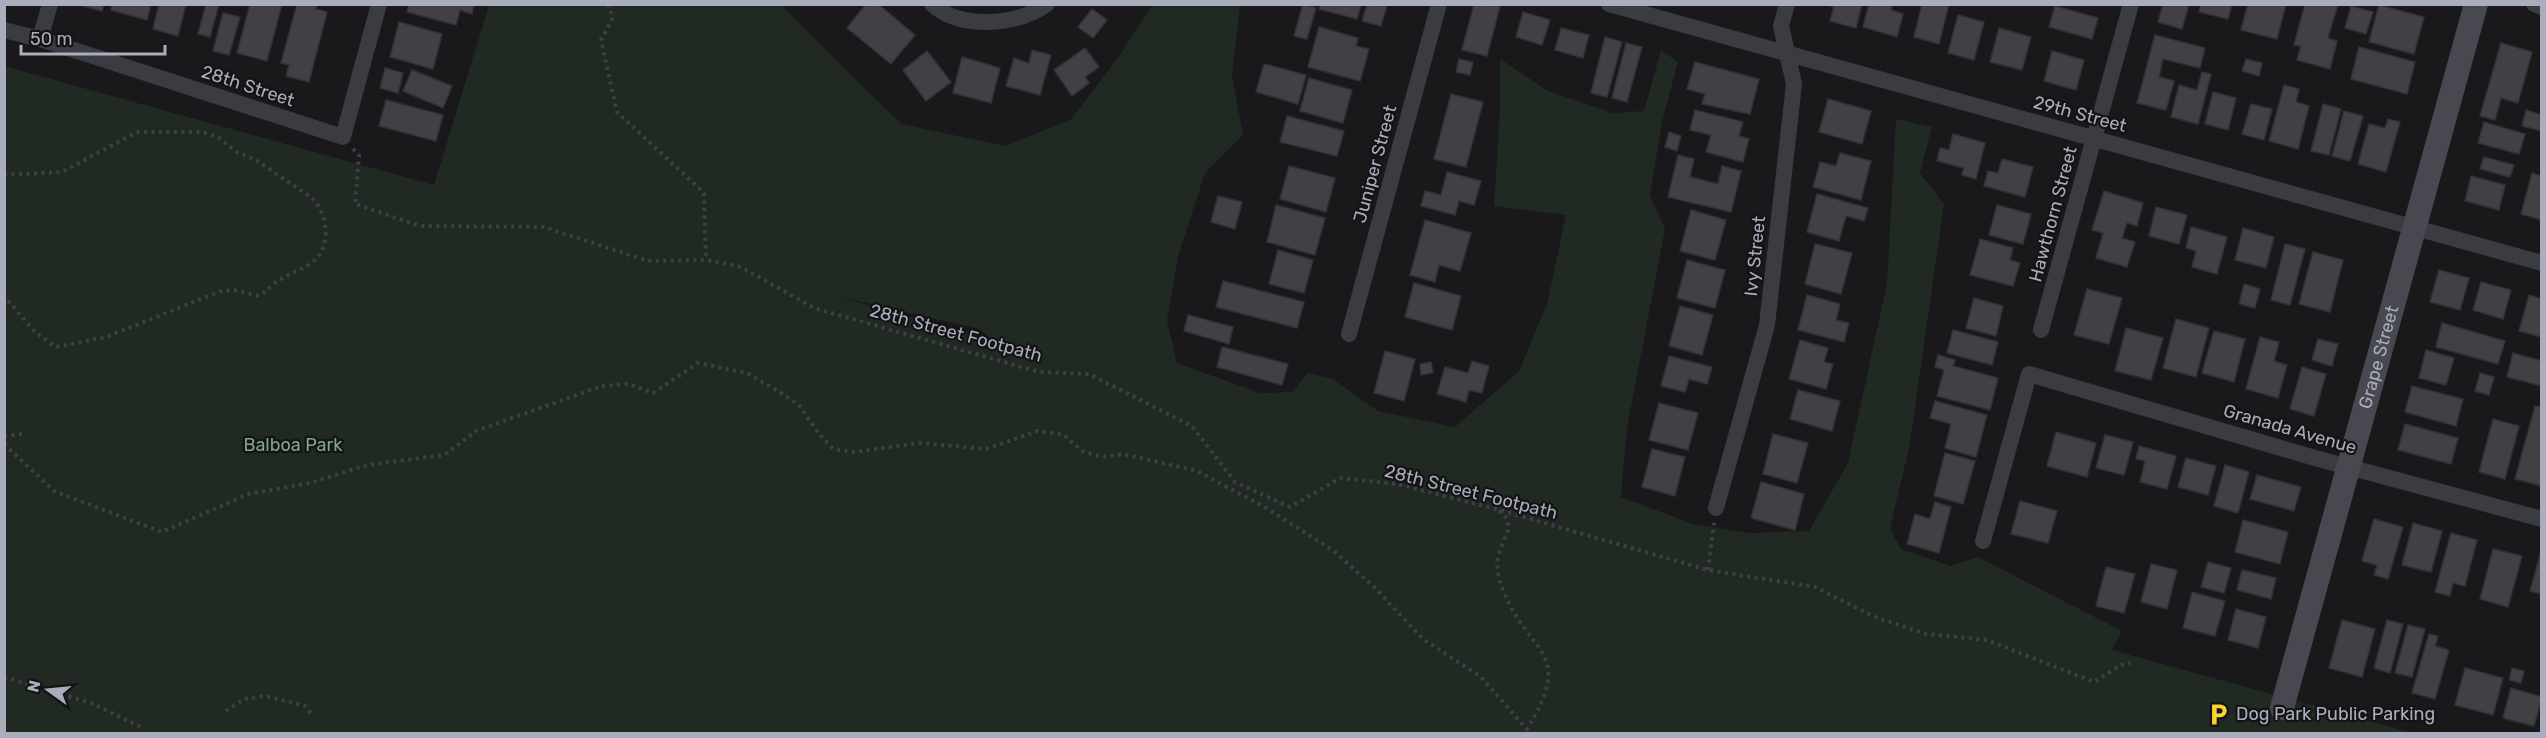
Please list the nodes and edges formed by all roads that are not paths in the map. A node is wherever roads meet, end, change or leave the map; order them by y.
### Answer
1 (50, 4) edge
2 (379, 4) edge
3 (932, 4) edge
4 (1047, 4) edge
5 (1439, 4) edge
6 (1609, 4) edge
7 (1787, 4) edge
8 (2131, 4) edge
9 (2476, 4) edge
10 (2534, 4) edge
11 (2541, 7) edge
12 (4, 30) edge
13 (40, 39) junction
14 (1786, 54) junction
15 (2094, 138) junction
16 (2414, 228) junction
17 (2541, 263) edge
18 (2041, 330) dead end
19 (1349, 334) dead end
20 (2348, 466) junction
21 (1716, 508) road end
22 (2541, 519) edge
23 (1983, 541) dead end
24 (2282, 708) dead end

1 - 13 street
2 - 13 street, 28th Street
3 - 4 street
5 - 19 street, Juniper Street
6 - 14 street, 29th Street
7 - 14 street, Ivy Street
8 - 15 street, Hawthorn Street
9 - 16 street, Grape Street
10 - 11 street
12 - 13 street, 28th Street
14 - 15 street, 29th Street
14 - 21 street, Ivy Street
15 - 16 street, 29th Street
15 - 18 street, Hawthorn Street
16 - 17 street, 29th Street
16 - 20 street, Grape Street
20 - 22 street, Granada Avenue
20 - 23 street, Granada Avenue
20 - 24 street, Grape Street

